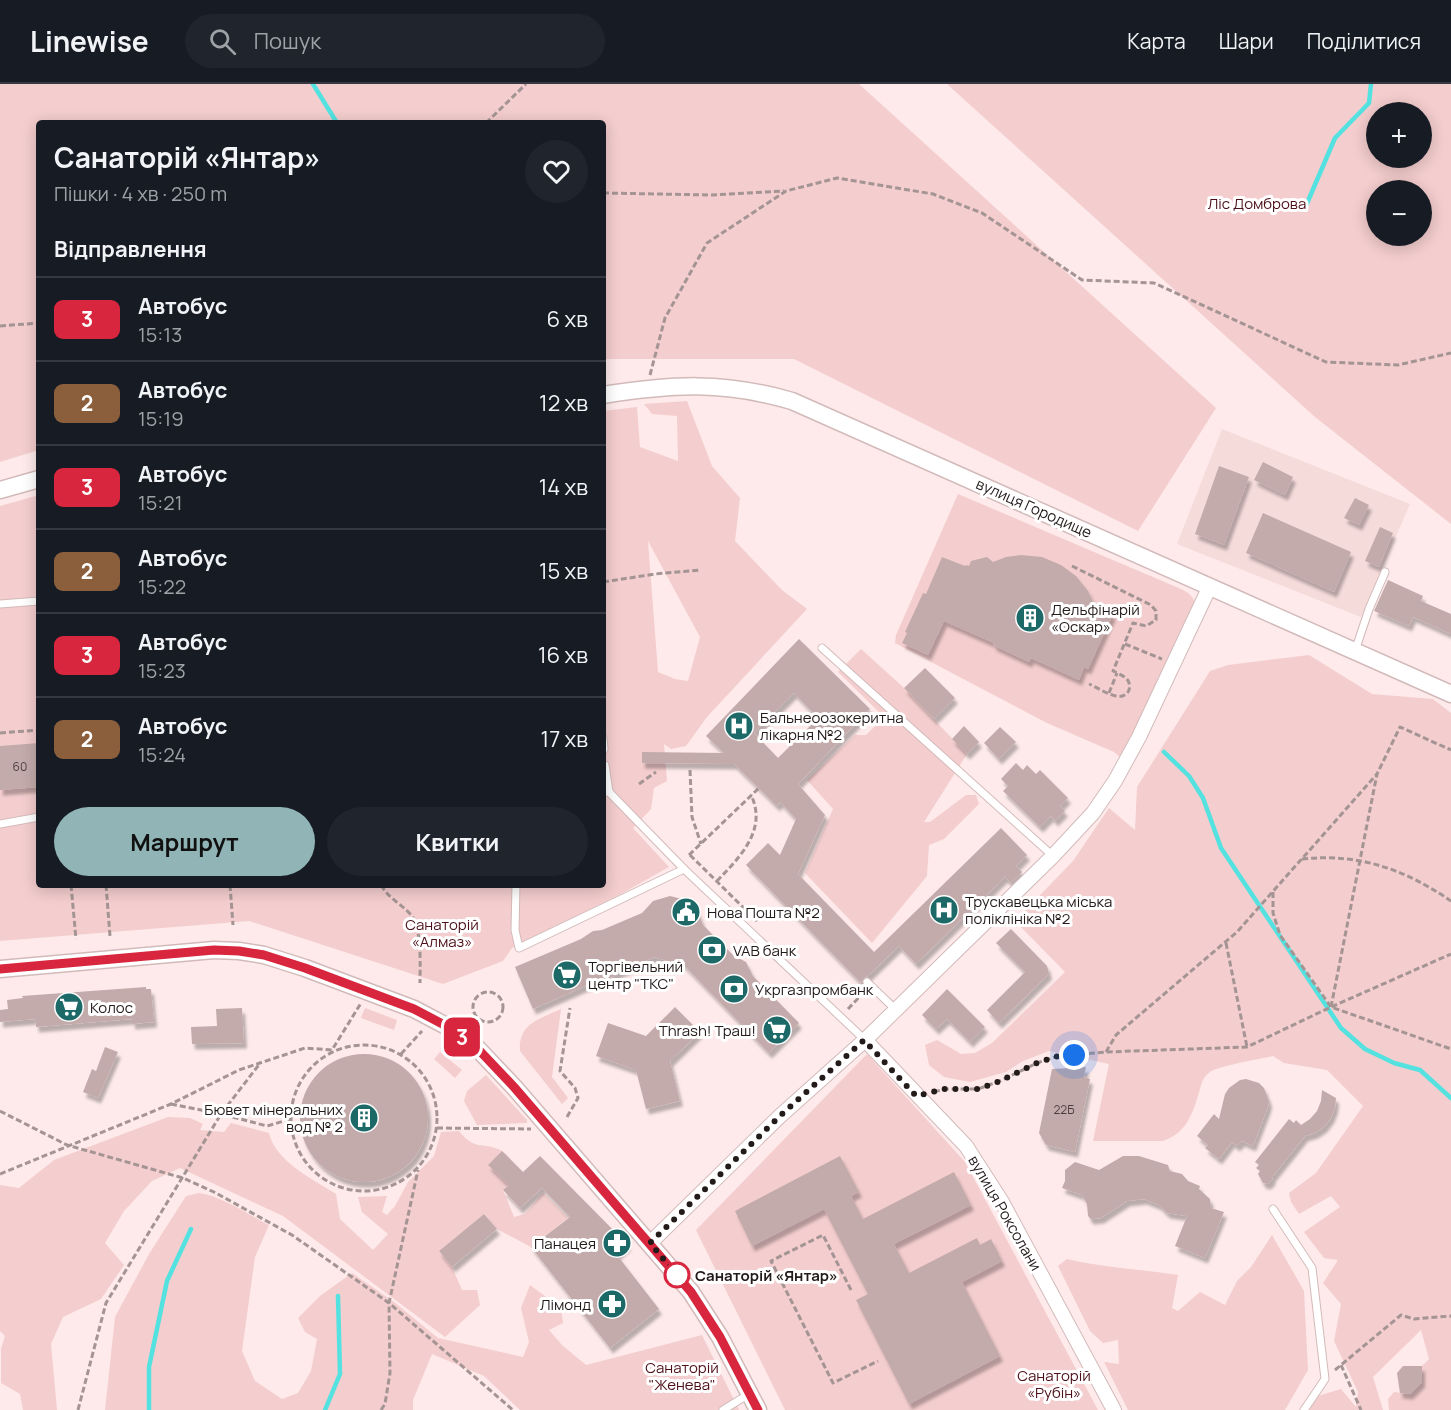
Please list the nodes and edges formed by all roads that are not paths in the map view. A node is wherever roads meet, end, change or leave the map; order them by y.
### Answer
1 (606, 395) edge
2 (36, 480) edge
3 (0, 490) edge
4 (1385, 572) dead end
5 (1210, 586) junction
6 (36, 601) edge
7 (0, 604) edge
8 (822, 648) dead end
9 (1355, 651) junction
10 (1451, 694) edge
11 (606, 792) edge
12 (36, 818) edge
13 (0, 824) edge
14 (1053, 856) junction
15 (682, 867) junction
16 (516, 888) edge
17 (0, 969) edge
18 (868, 984) road end
19 (895, 1009) junction
20 (864, 1040) junction
21 (1273, 1209) dead end
22 (650, 1243) junction
23 (749, 1394) junction
24 (723, 1410) edge
25 (758, 1410) edge
26 (1114, 1410) edge
27 (1304, 1410) edge

1 - 5 street, вулиця Городище
2 - 3 street
4 - 9 lane
5 - 9 street, вулиця Городище
5 - 14 street
6 - 7 lane
8 - 14 lane
9 - 10 street, вулиця Городище
11 - 15 lane
12 - 13 lane
14 - 19 street
15 - 16 lane
15 - 20 lane
17 - 22 street
18 - 19 lane
19 - 20 street
20 - 22 street
20 - 26 street, вулиця Роксолани
21 - 27 lane
22 - 23 street
23 - 24 lane
23 - 25 street

